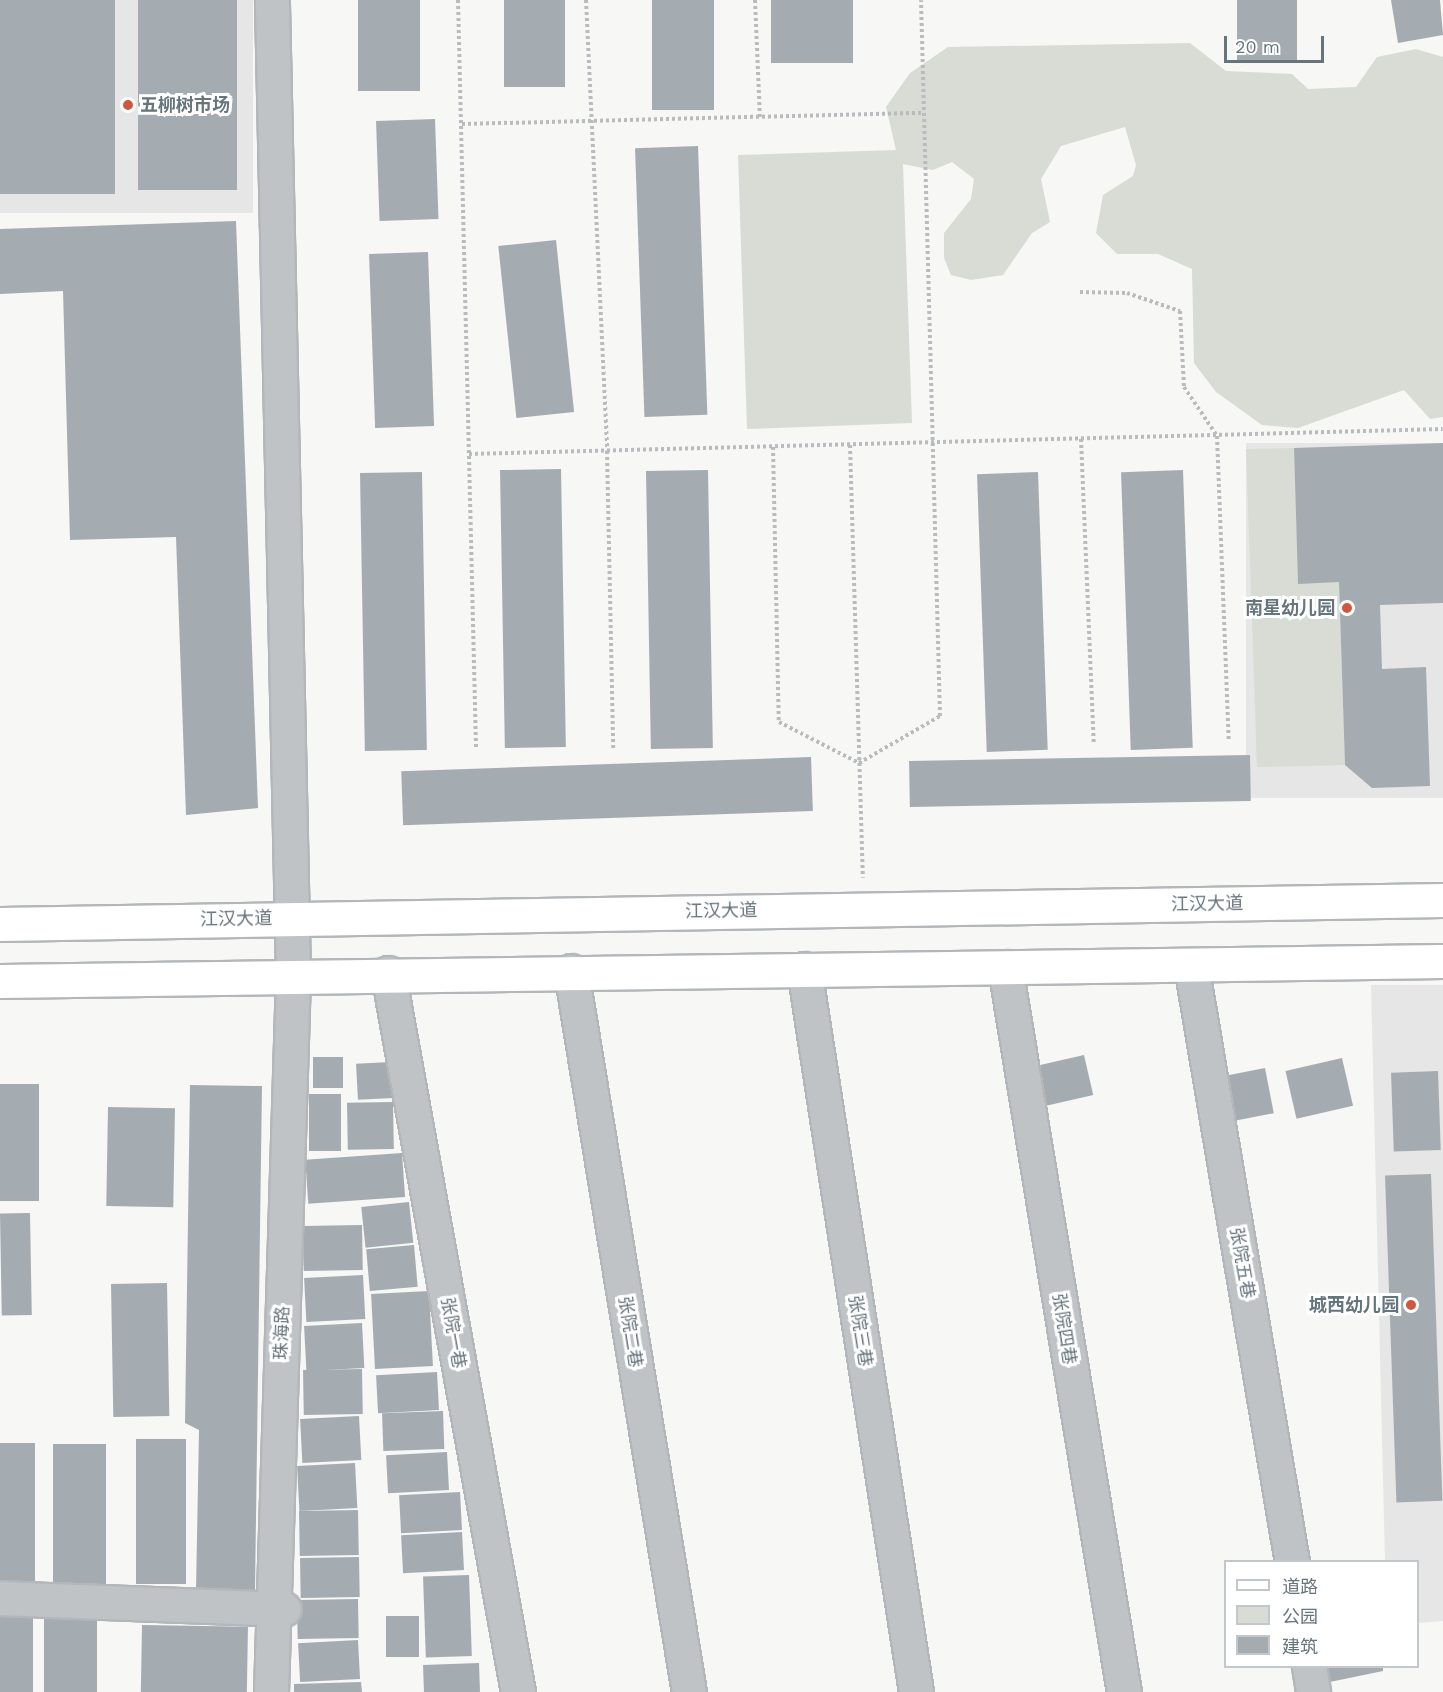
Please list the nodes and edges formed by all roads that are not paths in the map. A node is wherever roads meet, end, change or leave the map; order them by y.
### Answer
1 (272, 0) edge
2 (1443, 900) edge
3 (290, 917) junction
4 (0, 924) edge
5 (1443, 961) edge
6 (1191, 965) junction
7 (1005, 967) junction
8 (804, 969) junction
9 (577, 971) junction
10 (298, 974) junction
11 (394, 974) junction
12 (0, 981) edge
13 (1292, 1560) edge
14 (0, 1598) edge
15 (278, 1608) junction
16 (1309, 1668) edge
17 (271, 1692) edge
18 (282, 1692) edge
19 (518, 1692) edge
20 (528, 1692) edge
21 (689, 1692) edge
22 (700, 1692) edge
23 (916, 1692) edge
24 (1124, 1692) edge
25 (1314, 1692) edge

1 - 3 street, 珠海路
2 - 3 main road, 江汉大道
3 - 4 main road, 江汉大道
3 - 10 street, 珠海路
5 - 6 main road
6 - 7 main road
6 - 13 street, 张院五巷
7 - 8 main road
7 - 24 street, 张院四巷
8 - 9 main road
8 - 23 street, 张院三巷
9 - 11 main road
9 - 21 street, 张院二巷
9 - 22 street, 张院二巷
10 - 11 main road
10 - 12 main road
10 - 15 street, 珠海路
11 - 19 street, 张院一巷
11 - 20 street, 张院一巷
14 - 15 street
15 - 17 street, 珠海路
15 - 18 street, 珠海路
16 - 25 street

